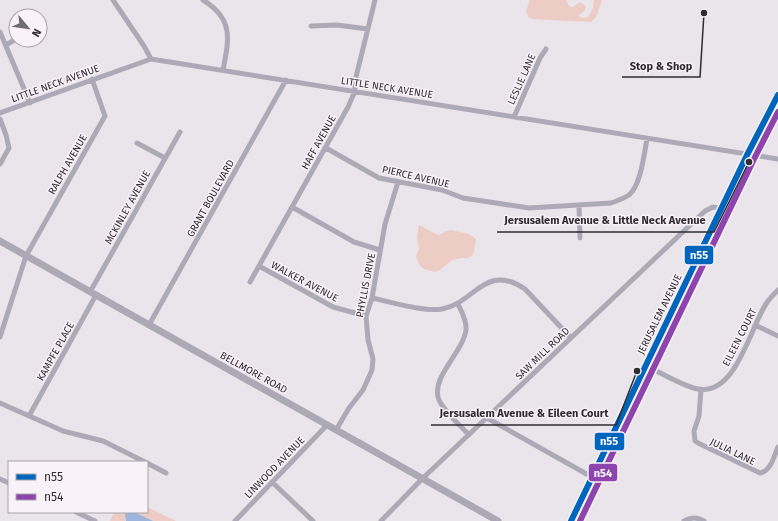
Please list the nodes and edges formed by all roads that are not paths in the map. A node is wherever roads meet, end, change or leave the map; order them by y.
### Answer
1 (113, 0) edge
2 (203, 0) edge
3 (375, 0) edge
4 (311, 26) dead end
5 (368, 29) junction
6 (0, 32) edge
7 (6, 45) joint
8 (546, 49) dead end
9 (151, 59) junction
10 (223, 70) junction
11 (92, 79) junction
12 (286, 80) junction
13 (355, 91) junction
14 (778, 95) edge
15 (30, 103) junction
16 (0, 112) edge
17 (514, 117) junction
18 (0, 119) edge
19 (180, 132) dead end
20 (647, 139) junction
21 (137, 143) dead end
22 (326, 148) junction
23 (747, 155) junction
24 (165, 158) junction
25 (778, 159) edge
26 (0, 164) edge
27 (398, 182) junction
28 (579, 205) junction
29 (292, 207) junction
30 (721, 208) junction
31 (580, 238) dead end
32 (0, 241) edge
33 (380, 250) junction
34 (26, 256) junction
35 (259, 266) junction
36 (250, 282) dead end
37 (778, 290) edge
38 (93, 293) junction
39 (372, 298) junction
40 (458, 304) junction
41 (366, 316) junction
42 (149, 325) junction
43 (755, 325) junction
44 (778, 336) edge
45 (0, 337) edge
46 (571, 338) junction
47 (646, 365) junction
48 (701, 390) junction
49 (0, 403) edge
50 (29, 416) junction
51 (487, 418) junction
52 (327, 425) junction
53 (336, 430) junction
54 (469, 435) junction
55 (778, 447) edge
56 (142, 461) edge
57 (148, 464) edge
58 (166, 473) dead end
59 (592, 477) junction
60 (423, 478) junction
61 (272, 482) junction
62 (78, 513) edge
63 (95, 521) edge
64 (235, 521) edge
65 (313, 521) edge
66 (381, 521) edge
67 (498, 521) edge
68 (571, 521) edge
69 (684, 521) edge
70 (704, 521) edge

1 - 9 street
2 - 10 street
3 - 5 street, HAFF AVENUE
4 - 5 street
5 - 13 street, HAFF AVENUE
6 - 7 street
7 - 15 street
8 - 17 street, LESLIE LANE
9 - 10 street, LITTLE NECK AVENUE
9 - 11 street, LITTLE NECK AVENUE
10 - 12 street, LITTLE NECK AVENUE
11 - 15 street, LITTLE NECK AVENUE
11 - 34 street, RALPH AVENUE
12 - 13 street, LITTLE NECK AVENUE
12 - 42 street, GRANT BOULEVARD
13 - 17 street, LITTLE NECK AVENUE
13 - 22 street, HAFF AVENUE
14 - 23 main road, JERUSALEM AVENUE
15 - 16 street, LITTLE NECK AVENUE
17 - 20 street, LITTLE NECK AVENUE
18 - 26 street
19 - 24 street, MCKINLEY AVENUE
20 - 23 street, LITTLE NECK AVENUE
20 - 28 street, PIERCE AVENUE
21 - 24 street
22 - 27 street, PIERCE AVENUE
22 - 29 street, HAFF AVENUE
23 - 25 street, LITTLE NECK AVENUE
23 - 30 main road, JERUSALEM AVENUE
24 - 38 street, MCKINLEY AVENUE
27 - 28 street, PIERCE AVENUE
27 - 33 street, PHYLLIS DRIVE
28 - 31 street
29 - 33 street
29 - 35 street, HAFF AVENUE
30 - 46 street, SAW MILL ROAD
30 - 47 main road, JERUSALEM AVENUE
32 - 34 main road, BELLMORE ROAD
33 - 39 street, PHYLLIS DRIVE
34 - 38 main road, BELLMORE ROAD
34 - 45 street, RALPH AVENUE
35 - 36 street, HAFF AVENUE
35 - 41 street, WALKER AVENUE
37 - 43 street, EILEEN COURT
38 - 42 main road, BELLMORE ROAD
38 - 50 street, KAMPFE PLACE
39 - 40 street
39 - 41 street, PHYLLIS DRIVE
40 - 46 street
40 - 54 street
41 - 53 street, PHYLLIS DRIVE
42 - 52 main road, BELLMORE ROAD
43 - 44 street
43 - 48 street, EILEEN COURT
46 - 51 street, SAW MILL ROAD
47 - 48 street
47 - 59 main road, JERUSALEM AVENUE
48 - 55 street, JULIA LANE
49 - 50 street
50 - 56 street
51 - 54 street, SAW MILL ROAD
51 - 59 street
52 - 53 main road, BELLMORE ROAD
52 - 61 street, LINWOOD AVENUE
53 - 60 main road, BELLMORE ROAD
54 - 60 street, SAW MILL ROAD
57 - 58 street
59 - 68 main road, JERUSALEM AVENUE
60 - 66 street, SAW MILL ROAD
60 - 67 main road, BELLMORE ROAD
61 - 64 street, LINWOOD AVENUE
61 - 65 street
62 - 63 street
69 - 70 street

